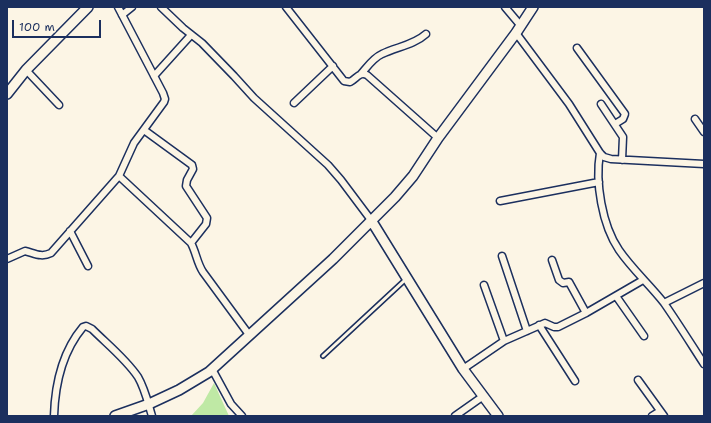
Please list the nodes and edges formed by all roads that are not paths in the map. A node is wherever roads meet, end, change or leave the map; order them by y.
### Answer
1 (88, 7) edge
2 (118, 7) edge
3 (132, 7) edge
4 (161, 7) edge
5 (286, 7) edge
6 (505, 7) edge
7 (533, 7) edge
8 (122, 14) junction
9 (518, 30) junction
10 (426, 34) dead end
11 (191, 35) junction
12 (578, 48) dead end
13 (333, 66) junction
14 (26, 70) junction
15 (361, 74) junction
16 (154, 76) junction
17 (7, 94) edge
18 (294, 103) dead end
19 (601, 104) dead end
20 (59, 105) dead end
21 (695, 119) dead end
22 (616, 124) junction
23 (144, 130) junction
24 (704, 132) edge
25 (438, 138) junction
26 (600, 153) junction
27 (622, 160) junction
28 (704, 164) edge
29 (119, 176) junction
30 (599, 182) junction
31 (500, 201) dead end
32 (371, 220) junction
33 (70, 232) junction
34 (191, 243) junction
35 (502, 256) dead end
36 (7, 259) edge
37 (552, 260) dead end
38 (88, 266) dead end
39 (407, 278) junction
40 (643, 280) junction
41 (704, 283) edge
42 (484, 285) dead end
43 (616, 296) junction
44 (664, 303) junction
45 (586, 313) junction
46 (539, 325) junction
47 (527, 331) junction
48 (250, 336) junction
49 (644, 336) dead end
50 (504, 341) junction
51 (323, 356) dead end
52 (704, 364) edge
53 (212, 369) junction
54 (463, 369) junction
55 (638, 380) dead end
56 (575, 381) dead end
57 (482, 396) junction
58 (148, 404) junction
59 (662, 413) edge
60 (54, 416) edge
61 (115, 416) edge
62 (152, 416) edge
63 (242, 416) edge
64 (455, 416) edge
65 (498, 416) edge
66 (652, 416) edge

1 - 14 street
2 - 8 street
3 - 8 street
4 - 11 street
5 - 13 street
6 - 9 street
7 - 9 street
8 - 16 street
9 - 25 street
9 - 26 street
10 - 15 street
11 - 16 street
11 - 32 street
12 - 22 street
13 - 15 street
13 - 18 street
14 - 17 street
14 - 20 street
15 - 25 street
16 - 23 street
19 - 22 street
21 - 24 street
22 - 27 street
23 - 29 street
23 - 34 street
25 - 32 street
26 - 27 street
26 - 30 street
27 - 28 street
29 - 33 street
29 - 34 street
30 - 31 street
30 - 40 street
32 - 39 street
32 - 48 street
33 - 36 street
33 - 38 street
34 - 48 street
35 - 47 street
37 - 45 street
39 - 51 lane
39 - 54 street
40 - 43 street
40 - 44 street
41 - 44 street
42 - 50 street
43 - 45 street
43 - 49 street
44 - 52 street
45 - 46 street
46 - 47 street
46 - 56 street
47 - 50 street
48 - 53 street
50 - 54 street
53 - 58 street
53 - 63 street
54 - 57 street
55 - 59 street
57 - 64 street
57 - 65 street
58 - 60 street
58 - 61 street
58 - 62 street
59 - 66 street

